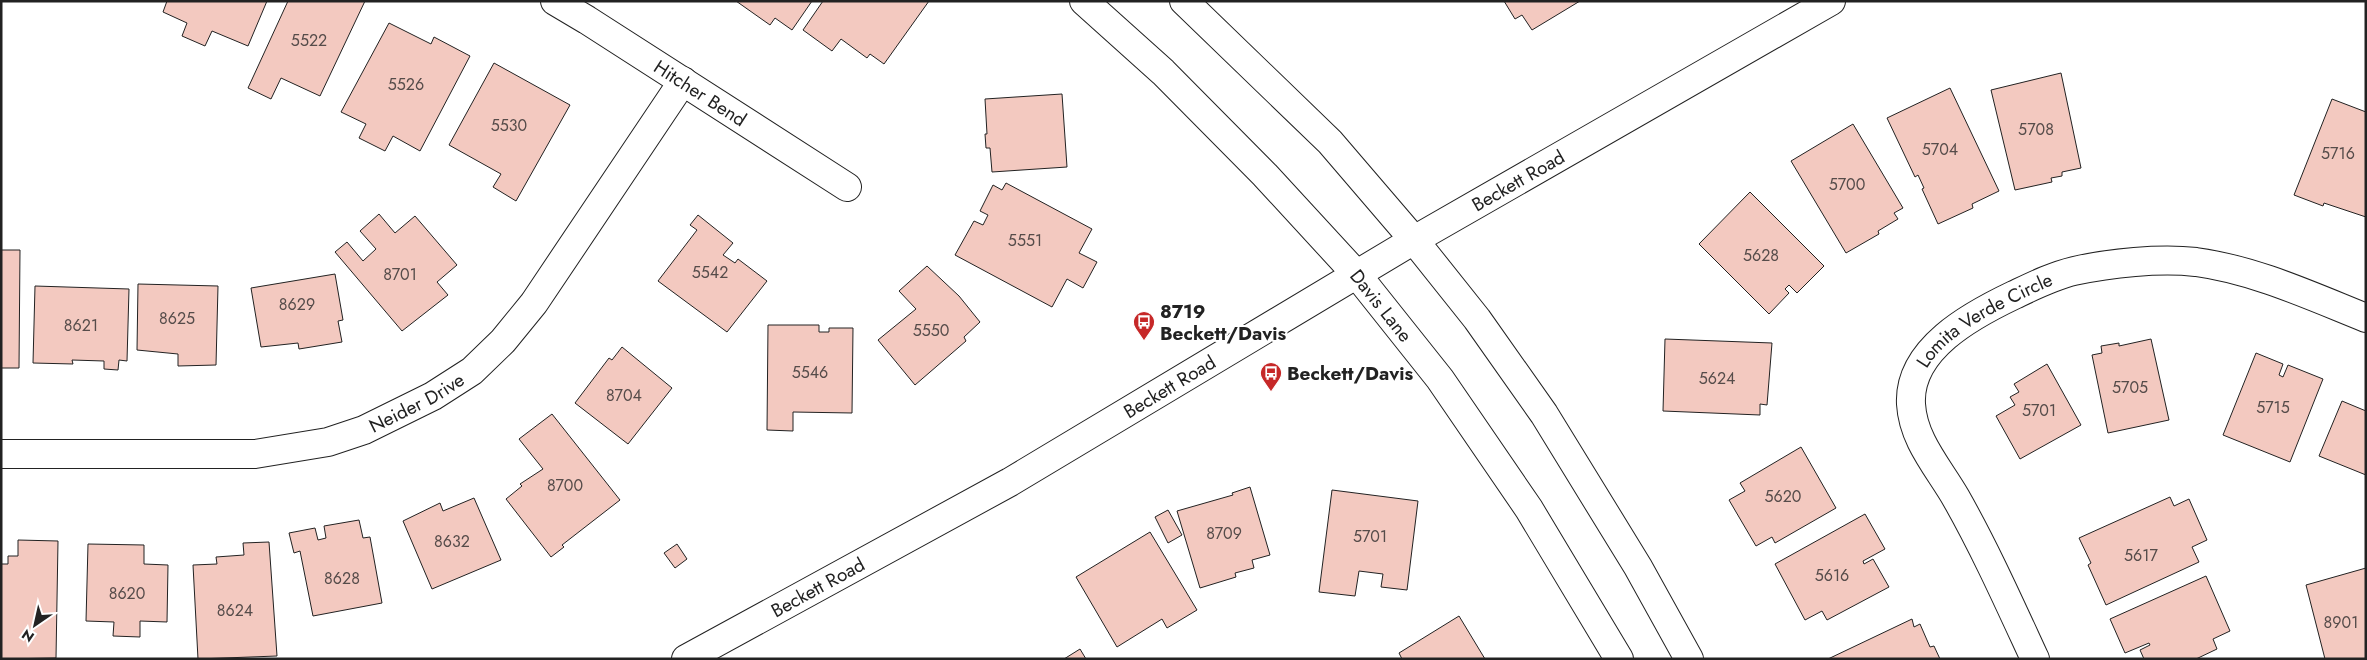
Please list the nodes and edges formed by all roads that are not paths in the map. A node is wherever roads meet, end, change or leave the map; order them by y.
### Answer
1 (554, 1) edge
2 (1084, 1) edge
3 (1184, 1) edge
4 (1831, 1) edge
5 (683, 81) junction
6 (847, 187) dead end
7 (1414, 240) junction
8 (1358, 276) junction
9 (2366, 318) edge
10 (1, 454) edge
11 (686, 659) edge
12 (1619, 659) edge
13 (1689, 659) edge
14 (2035, 659) edge

1 - 5 street, Hitcher Bend
2 - 8 street, Davis Lane
3 - 7 street
4 - 7 street, Beckett Road
5 - 6 street, Hitcher Bend
5 - 10 street, Neider Drive
7 - 8 street, Beckett Road
7 - 13 street
8 - 11 street, Beckett Road
8 - 12 street, Davis Lane
9 - 14 street, Lomita Verde Circle

